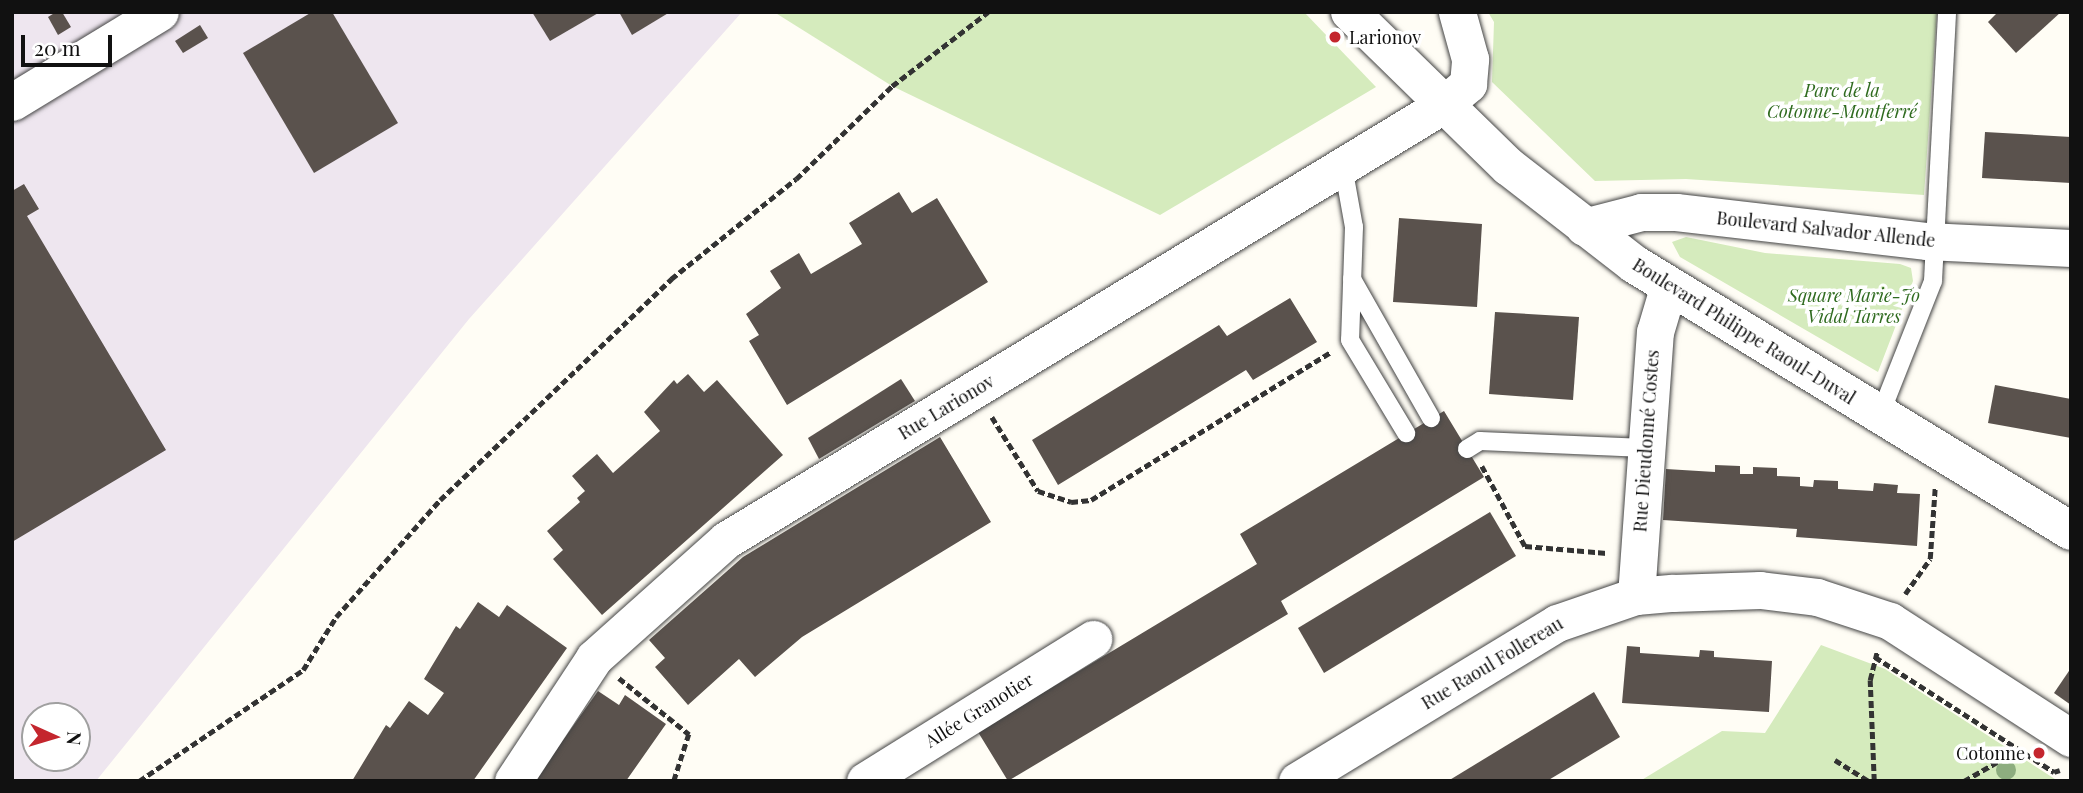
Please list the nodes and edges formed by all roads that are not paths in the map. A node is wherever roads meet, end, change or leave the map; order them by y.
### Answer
1 (160, 12) edge
2 (1350, 12) edge
3 (1457, 12) edge
4 (1947, 12) edge
5 (12, 102) edge
6 (1443, 105) junction
7 (1343, 166) junction
8 (1584, 227) junction
9 (1935, 242) junction
10 (2071, 248) edge
11 (1352, 279) junction
12 (1668, 289) junction
13 (1880, 415) junction
14 (1431, 418) dead end
15 (1406, 433) dead end
16 (1645, 448) junction
17 (1467, 449) dead end
18 (2071, 531) edge
19 (1636, 596) junction
20 (1093, 639) dead end
21 (2071, 738) edge
22 (513, 781) edge
23 (865, 781) edge
24 (1297, 781) edge

1 - 5 street
2 - 6 street, Boulevard Philippe Raoul-Duval
3 - 6 street, Rue Larionov
4 - 9 lane
6 - 7 street, Rue Larionov
6 - 8 street, Boulevard Philippe Raoul-Duval
7 - 11 lane
7 - 22 street, Rue Larionov
8 - 9 street, Boulevard Salvador Allende
8 - 12 street, Boulevard Philippe Raoul-Duval
9 - 10 street, Boulevard Salvador Allende
9 - 13 lane
11 - 14 lane
11 - 15 lane
12 - 13 street, Boulevard Philippe Raoul-Duval
12 - 16 street, Rue Dieudonné Costes
13 - 18 street, Boulevard Philippe Raoul-Duval
16 - 17 lane
16 - 19 street, Rue Dieudonné Costes
19 - 21 street, Rue Raoul Follereau
19 - 24 street, Rue Raoul Follereau
20 - 23 street, Allée Granotier

